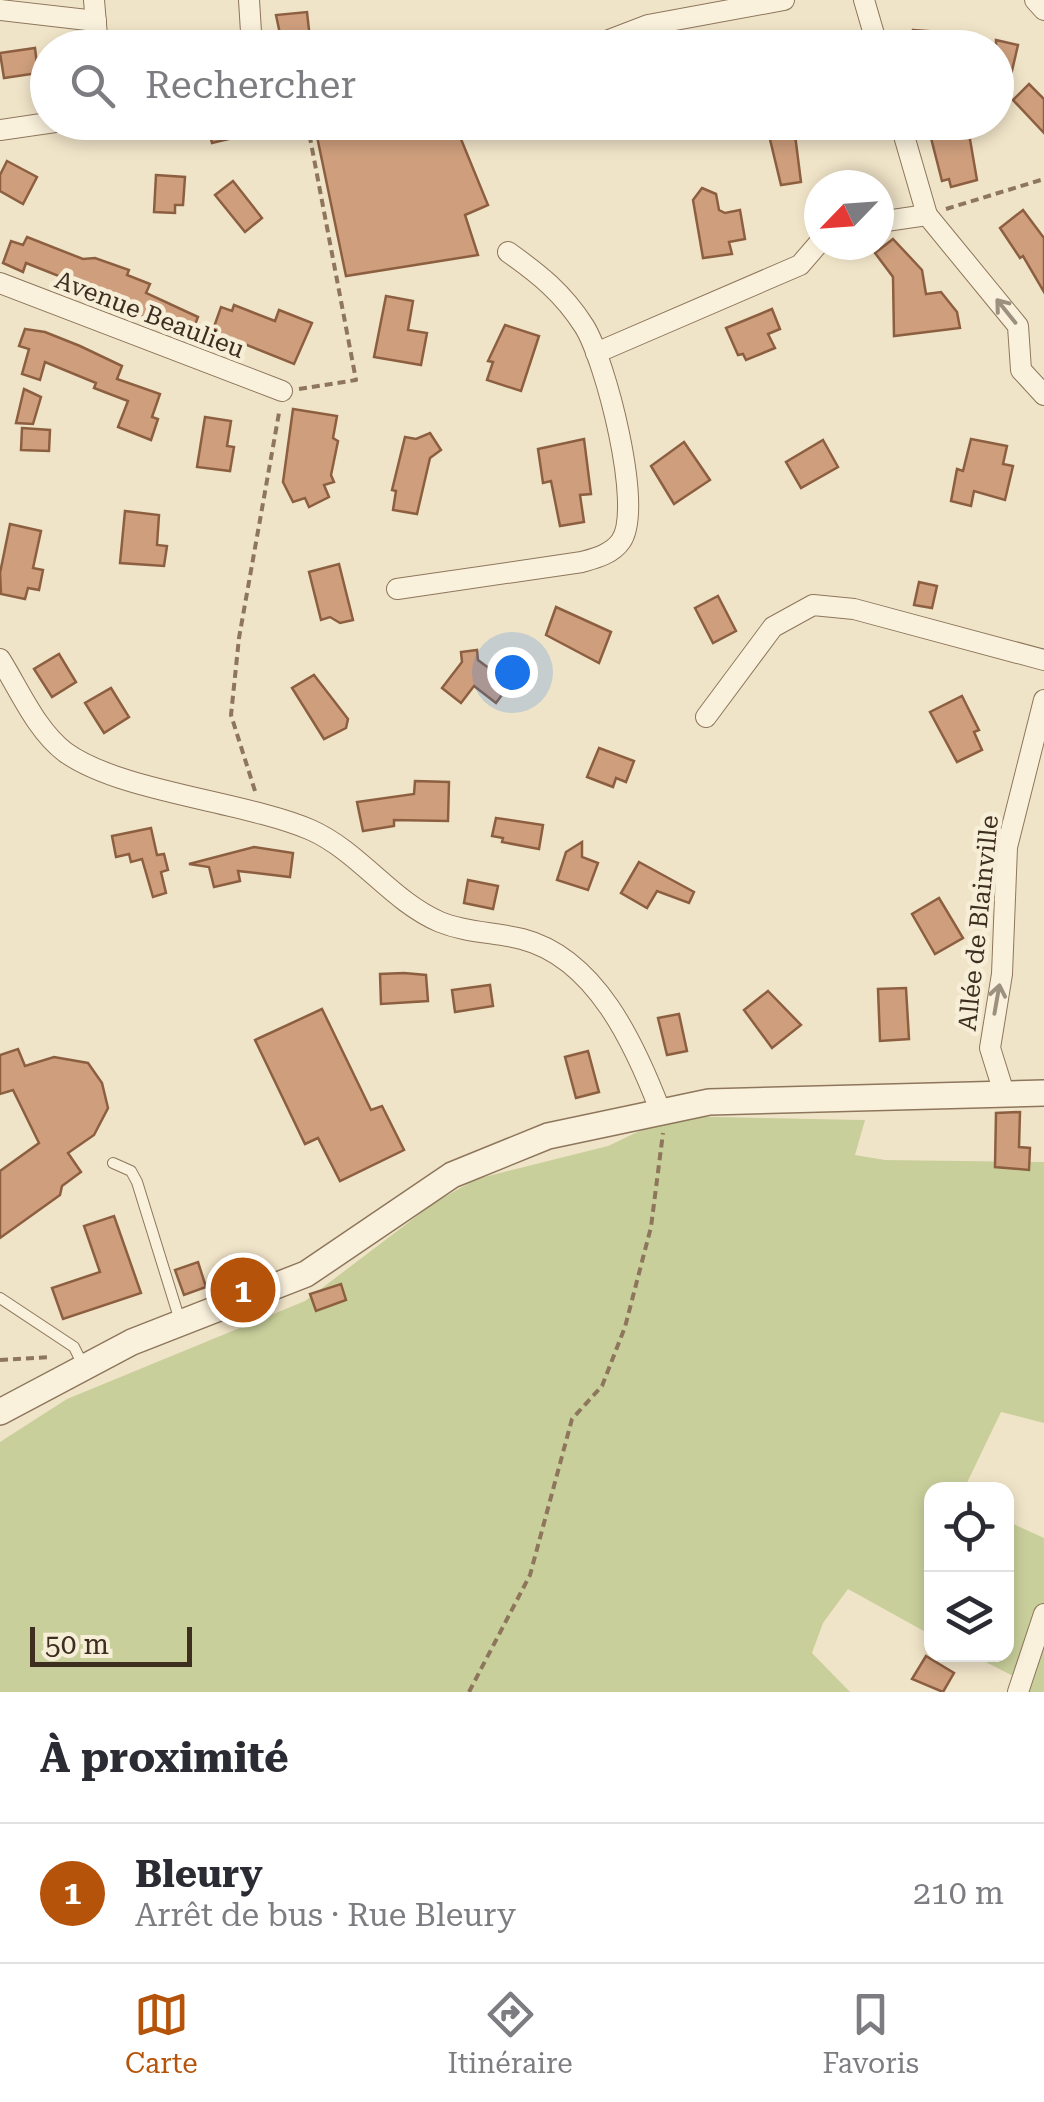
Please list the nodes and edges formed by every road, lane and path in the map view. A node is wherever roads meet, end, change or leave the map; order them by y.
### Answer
1 (249, 0) edge
2 (784, 0) edge
3 (864, 0) edge
4 (1035, 0) edge
5 (0, 10) edge
6 (95, 10) edge
7 (1044, 10) edge
8 (251, 30) edge
9 (633, 30) edge
10 (873, 30) edge
11 (30, 126) edge
12 (0, 130) edge
13 (310, 140) edge
14 (905, 140) edge
15 (1044, 179) edge
16 (928, 215) junction
17 (894, 220) edge
18 (508, 252) dead end
19 (804, 260) edge
20 (0, 283) edge
21 (596, 353) junction
22 (282, 391) junction
23 (1044, 396) edge
24 (397, 589) dead end
25 (0, 659) edge
26 (1044, 660) edge
27 (1044, 700) edge
28 (706, 717) dead end
29 (246, 771) dead end
30 (1004, 1093) junction
31 (1044, 1093) edge
32 (660, 1110) junction
33 (112, 1163) dead end
34 (0, 1298) edge
35 (182, 1326) junction
36 (0, 1360) edge
37 (80, 1369) junction
38 (0, 1412) edge
39 (0, 1421) edge
40 (1044, 1614) edge
41 (468, 1692) edge
42 (1018, 1692) edge

1 - 8 street
2 - 9 street
3 - 10 street
4 - 7 street
5 - 6 street
11 - 12 street
13 - 22 path
14 - 16 street
15 - 16 path
16 - 17 street
23 -> 16 street
18 - 21 street
19 - 21 street
20 - 22 street, Avenue Beaulieu
21 - 24 street
22 - 29 path
25 - 32 street
26 - 28 street
30 -> 27 street, Allée de Blainville
30 - 31 street
30 - 32 street
32 - 35 street
32 - 41 path
33 - 35 lane
34 - 37 lane
35 - 37 street
35 - 37 street
36 - 37 path
37 - 38 street
37 - 39 street
40 - 42 street

